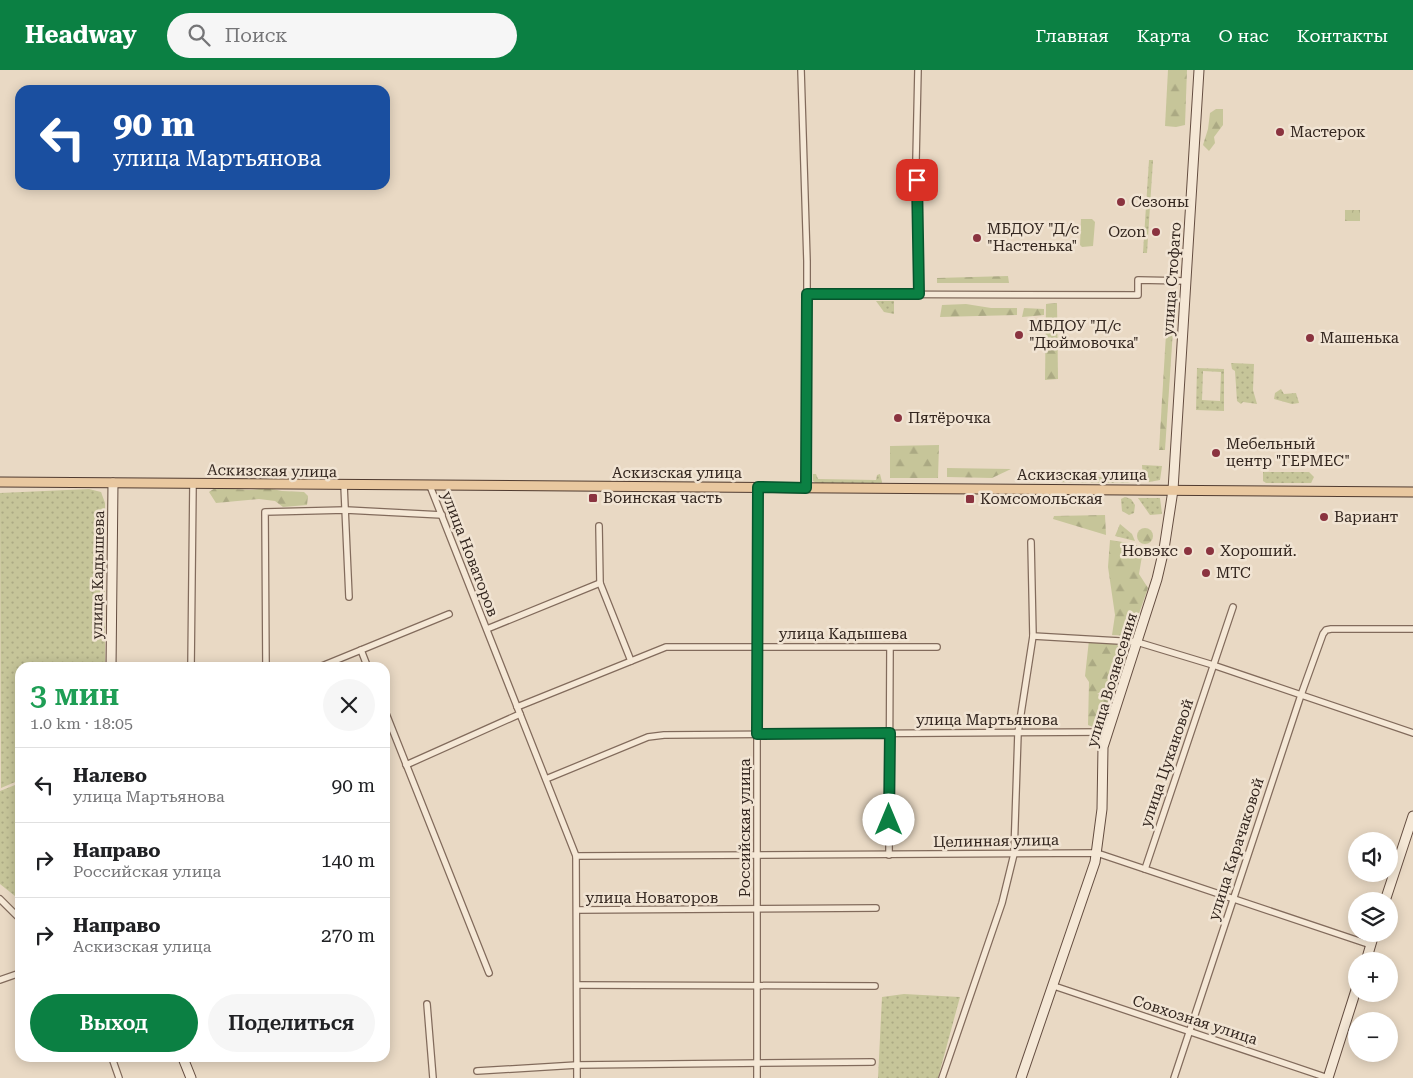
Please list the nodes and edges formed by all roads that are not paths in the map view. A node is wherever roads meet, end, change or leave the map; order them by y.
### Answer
1 (801, 70) edge
2 (918, 70) edge
3 (1199, 70) edge
4 (1186, 281) junction
5 (807, 294) junction
6 (919, 294) junction
7 (0, 482) edge
8 (113, 483) junction
9 (193, 484) junction
10 (344, 485) junction
11 (430, 486) junction
12 (758, 487) junction
13 (806, 488) junction
14 (1173, 490) junction
15 (1413, 492) edge
16 (346, 510) junction
17 (442, 515) junction
18 (599, 526) dead end
19 (1031, 542) dead end
20 (600, 584) junction
21 (349, 596) dead end
22 (1233, 607) dead end
23 (449, 614) dead end
24 (487, 629) junction
25 (1413, 629) edge
26 (1033, 636) junction
27 (1137, 642) junction
28 (937, 647) dead end
29 (756, 648) junction
30 (890, 648) junction
31 (361, 650) junction
32 (631, 661) junction
33 (111, 662) edge
34 (191, 662) edge
35 (266, 662) edge
36 (332, 662) edge
37 (366, 662) edge
38 (1213, 665) junction
39 (1301, 695) junction
40 (517, 707) junction
41 (520, 714) junction
42 (390, 724) edge
43 (1107, 732) junction
44 (890, 733) junction
45 (1018, 733) junction
46 (1413, 733) edge
47 (757, 734) junction
48 (406, 765) junction
49 (546, 780) junction
50 (1413, 816) edge
51 (1097, 853) junction
52 (1014, 854) junction
53 (889, 855) junction
54 (576, 856) junction
55 (758, 856) junction
56 (1145, 869) junction
57 (1388, 892) edge
58 (0, 899) edge
59 (1232, 899) junction
60 (876, 908) dead end
61 (577, 910) junction
62 (758, 910) junction
63 (15, 914) edge
64 (1371, 942) edge
65 (1370, 946) junction
66 (1368, 952) edge
67 (489, 974) dead end
68 (15, 975) edge
69 (0, 980) edge
70 (578, 985) junction
71 (757, 986) junction
72 (875, 986) dead end
73 (1054, 986) junction
74 (1352, 1002) edge
75 (427, 1004) dead end
76 (1189, 1031) junction
77 (113, 1062) edge
78 (185, 1062) edge
79 (757, 1062) junction
80 (872, 1062) dead end
81 (577, 1065) junction
82 (477, 1070) dead end
83 (119, 1078) edge
84 (191, 1078) edge
85 (433, 1078) edge
86 (577, 1078) edge
87 (757, 1078) edge
88 (942, 1078) edge
89 (1021, 1078) edge
90 (1174, 1078) edge
91 (1328, 1078) edge

1 - 5 street
2 - 6 street
3 - 4 street, улица Стофато
4 - 6 street
4 - 14 street, улица Стофато
5 - 6 street
5 - 13 street
7 - 8 main road, Аскизская улица
8 - 9 main road, Аскизская улица
8 - 33 street, улица Кадышева
9 - 10 main road, Аскизская улица
9 - 34 street
10 - 11 main road, Аскизская улица
10 - 16 street
11 - 12 main road, Аскизская улица
11 - 17 street, улица Новаторов
12 - 13 main road, Аскизская улица
12 - 29 street, Российская улица
13 - 14 main road, Аскизская улица
14 - 15 main road, Аскизская улица
14 - 27 street, улица Вознесения
16 - 17 street
16 - 21 street
16 - 35 street
17 - 24 street, улица Новаторов
18 - 20 street
19 - 26 street
20 - 24 street
20 - 32 street
22 - 38 street, улица Цукановой
23 - 31 street
24 - 40 street, улица Новаторов
25 - 39 street, улица Карачаковой
26 - 27 street
26 - 45 street
27 - 38 street
27 - 43 street, улица Вознесения
28 - 30 street, улица Кадышева
29 - 30 street, улица Кадышева
29 - 32 street, улица Кадышева
29 - 47 street, Российская улица
30 - 44 street
31 - 36 street
31 - 37 street
32 - 40 street, улица Кадышева
38 - 39 street
38 - 56 street, улица Цукановой
39 - 46 street
39 - 59 street, улица Карачаковой
40 - 41 street, улица Новаторов
41 - 48 street
41 - 49 street, улица Новаторов
42 - 48 street
43 - 45 street, улица Мартьянова
43 - 51 street, улица Вознесения
44 - 45 street, улица Мартьянова
44 - 47 street, улица Мартьянова
44 - 53 street
45 - 52 street
47 - 49 street, улица Мартьянова
47 - 55 street, Российская улица
48 - 67 street
49 - 54 street, улица Новаторов
50 - 57 street
51 - 52 street, Целинная улица
51 - 56 street, Целинная улица
51 - 73 street, улица Вознесения
52 - 53 street, Целинная улица
52 - 88 street
53 - 55 street, Целинная улица
54 - 55 street, Целинная улица
54 - 61 street, улица Новаторов
55 - 62 street, Российская улица
56 - 59 street, Целинная улица
58 - 63 street
59 - 65 street, Целинная улица
59 - 76 street, улица Карачаковой
60 - 62 street, улица Новаторов
61 - 62 street, улица Новаторов
61 - 70 street, улица Новаторов
62 - 71 street, Российская улица
64 - 65 street
65 - 66 street
68 - 69 street
70 - 71 street
70 - 81 street, улица Новаторов
71 - 72 street
71 - 79 street, Российская улица
73 - 76 street, Совхозная улица
73 - 89 street, улица Вознесения
74 - 91 street
75 - 85 street
76 - 90 street, улица Карачаковой
76 - 91 street, Совхозная улица
77 - 83 street
78 - 84 street
79 - 80 street
79 - 81 street
79 - 87 street, Российская улица
81 - 82 street
81 - 86 street, улица Новаторов

